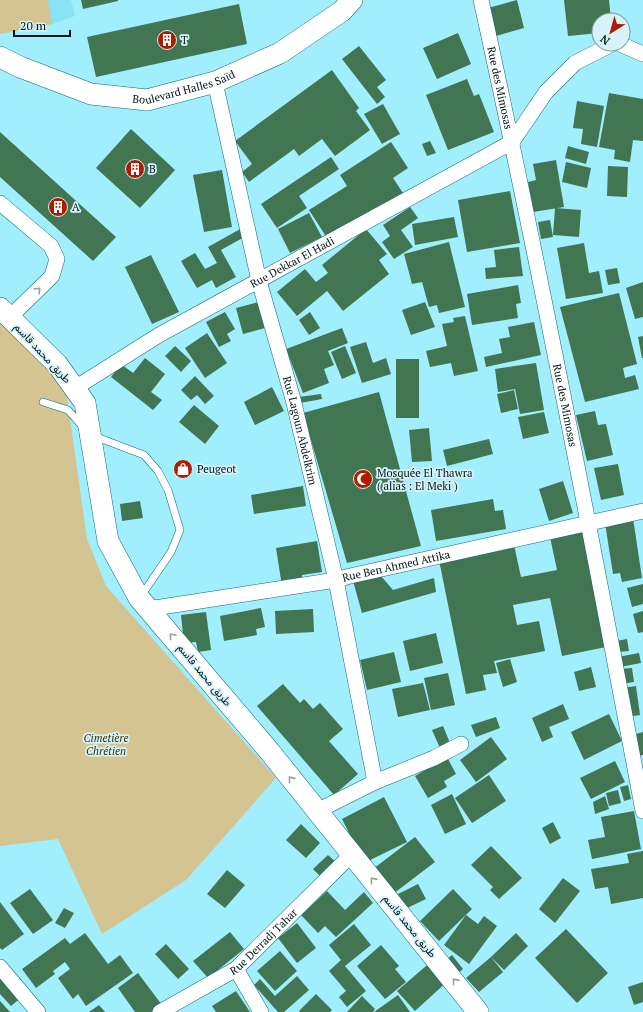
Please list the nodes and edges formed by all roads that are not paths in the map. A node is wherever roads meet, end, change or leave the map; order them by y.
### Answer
1 (352, 0) edge
2 (481, 0) edge
3 (631, 49) edge
4 (596, 52) edge
5 (643, 54) edge
6 (0, 57) edge
7 (215, 82) junction
8 (512, 142) junction
9 (0, 203) edge
10 (259, 281) junction
11 (5, 313) edge
12 (75, 388) junction
13 (43, 402) dead end
14 (90, 434) junction
15 (643, 511) edge
16 (588, 523) junction
17 (336, 580) junction
18 (144, 603) junction
19 (460, 744) dead end
20 (375, 782) junction
21 (317, 811) junction
22 (643, 811) edge
23 (352, 854) junction
24 (0, 967) edge
25 (236, 969) junction
26 (38, 1012) edge
27 (160, 1012) edge
28 (261, 1012) edge
29 (478, 1012) edge

1 - 7 street, Boulevard Halles Saïd
2 - 8 street, Rue des Mimosas
3 - 5 street
4 - 8 street
6 - 7 street, Boulevard Halles Saïd
7 - 10 street, Rue Lagoun Abdelkrim
8 - 10 street, Rue Dekkar El Hadi
8 - 16 street, Rue des Mimosas
11 -> 9 street
10 - 12 street, Rue Dekkar El Hadi
10 - 17 street, Rue Lagoun Abdelkrim
11 - 12 street, طريق محمد قاسم
12 - 14 street, طريق محمد قاسم
13 - 14 lane
14 - 18 street, طريق محمد قاسم
14 - 18 lane
15 - 16 street, Rue Ben Ahmed Attika
16 - 17 street, Rue Ben Ahmed Attika
16 - 22 street, Rue des Mimosas
17 - 18 street, Rue Ben Ahmed Attika
17 - 20 street, Rue Lagoun Abdelkrim
21 -> 18 street, طريق محمد قاسم
19 - 20 street
20 - 21 street
21 - 23 street, طريق محمد قاسم
23 - 25 street, Rue Derradj Tahar
29 -> 23 street, طريق محمد قاسم
24 - 26 street
25 - 27 street, Rue Derradj Tahar
25 - 28 street

